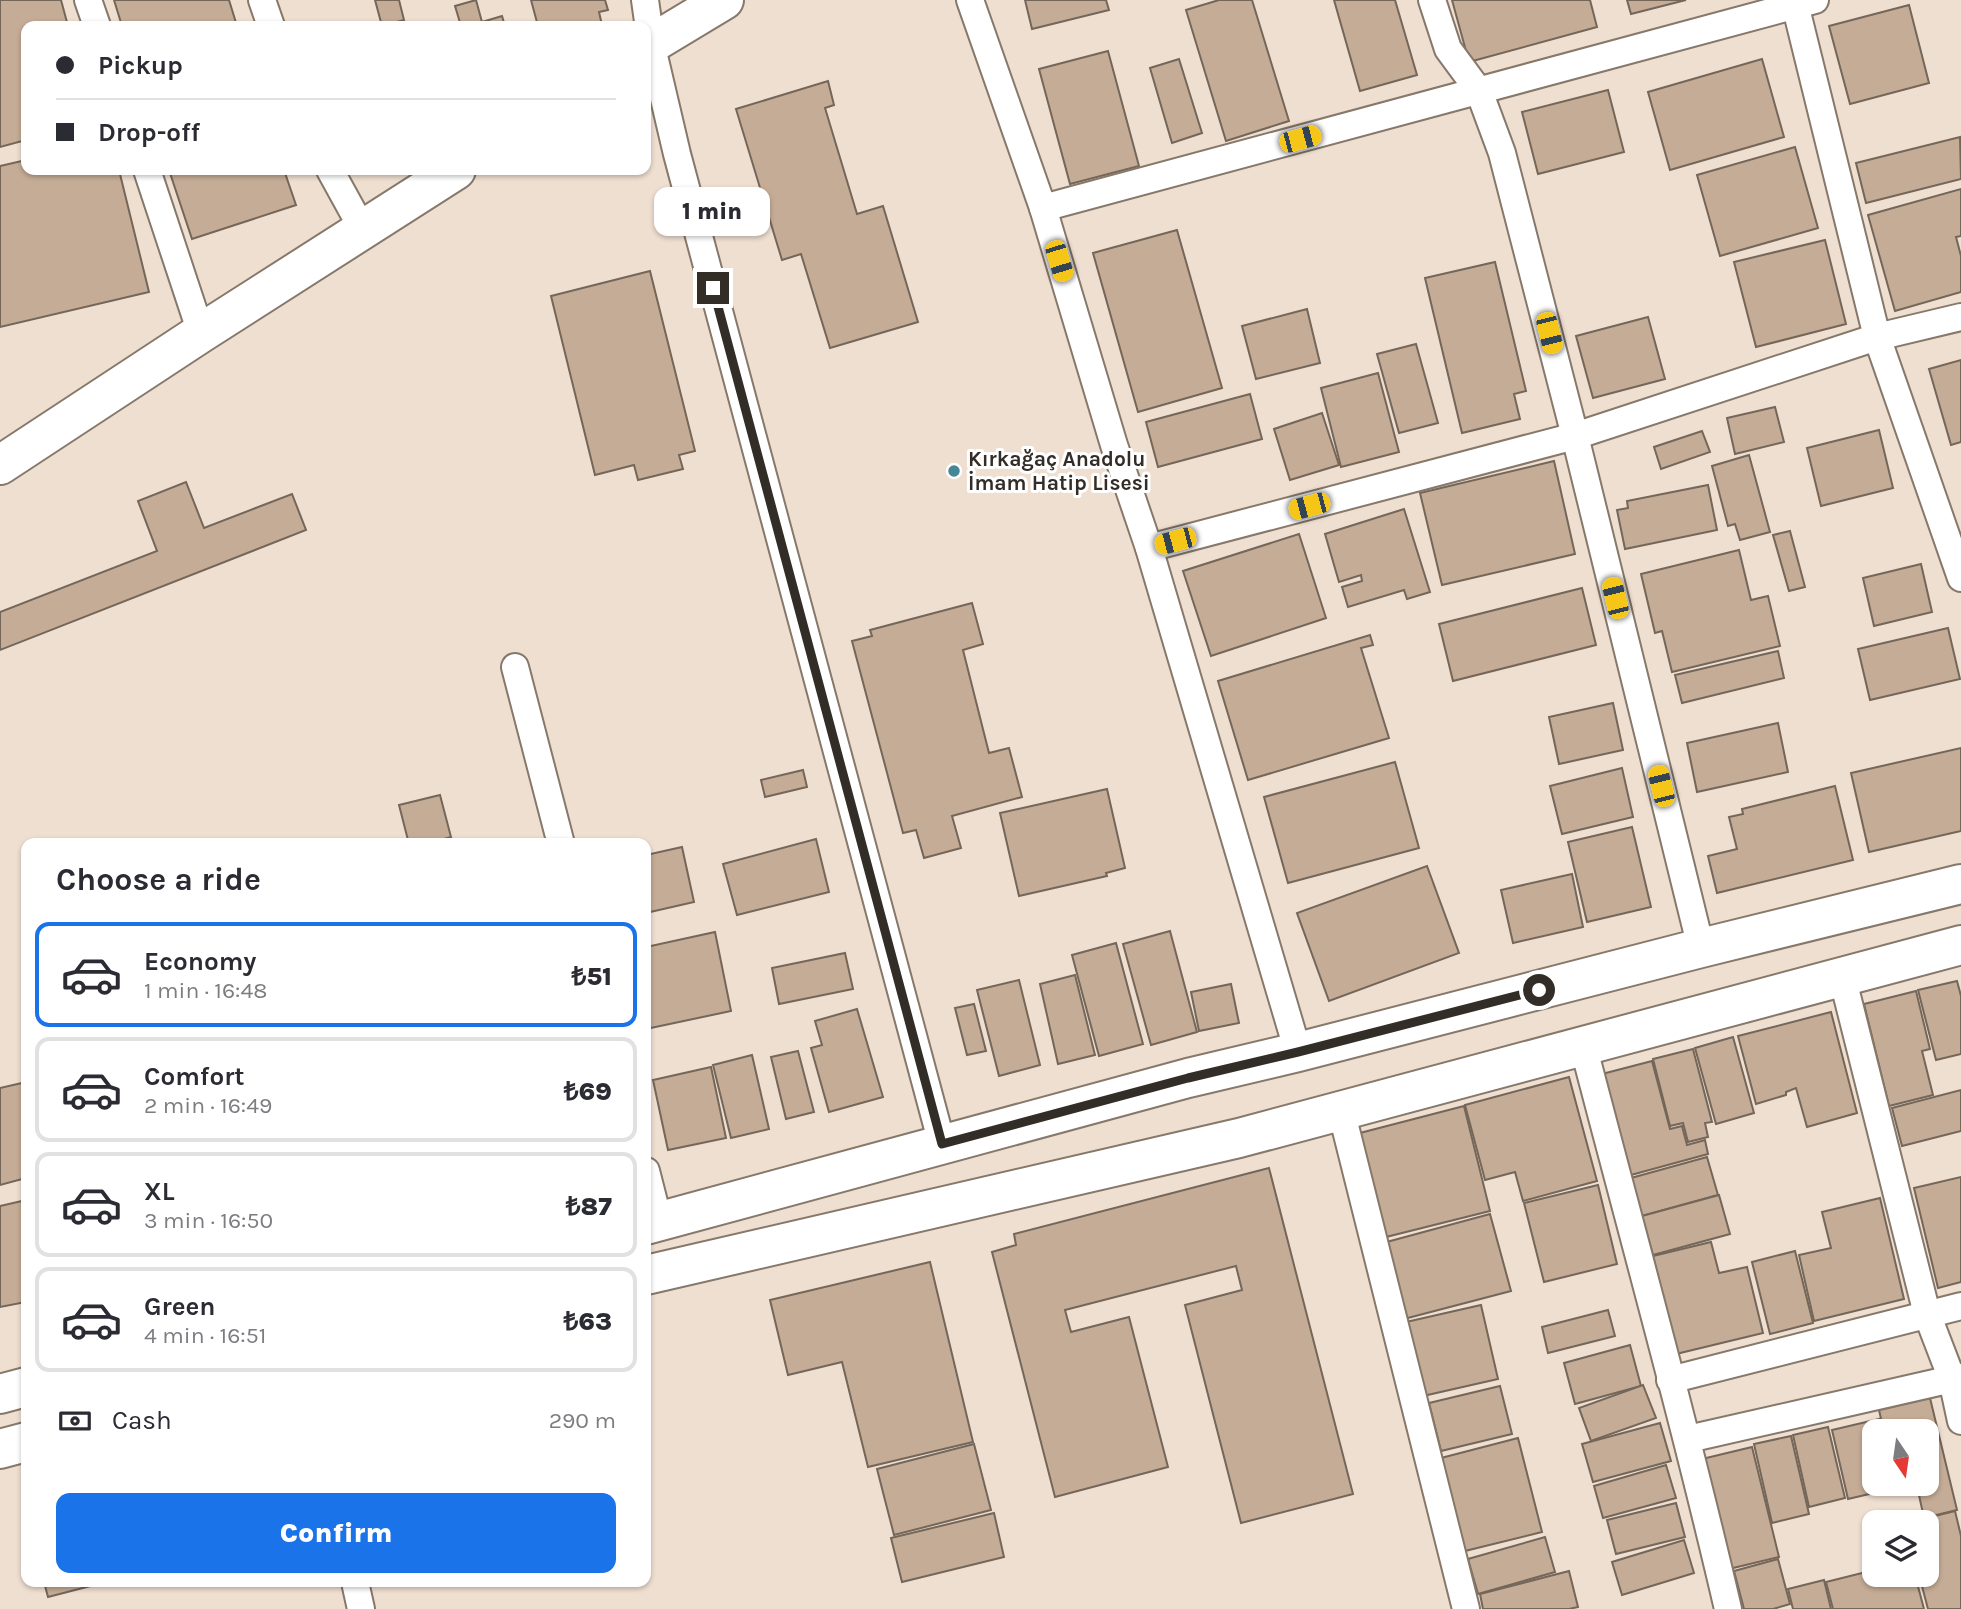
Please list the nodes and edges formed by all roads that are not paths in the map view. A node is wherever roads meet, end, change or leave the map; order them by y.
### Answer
1 (88, 0) edge
2 (262, 0) edge
3 (645, 0) edge
4 (724, 0) edge
5 (970, 0) edge
6 (1433, 0) edge
7 (1802, 2) edge
8 (95, 21) edge
9 (269, 21) edge
10 (646, 21) edge
11 (651, 43) edge
12 (651, 57) edge
13 (1479, 91) junction
14 (149, 175) edge
15 (333, 175) edge
16 (448, 175) edge
17 (1043, 208) junction
18 (363, 230) junction
19 (1961, 317) edge
20 (201, 333) junction
21 (1877, 337) junction
22 (1575, 436) junction
23 (0, 465) edge
24 (1149, 548) junction
25 (1961, 578) edge
26 (515, 667) dead end
27 (559, 838) edge
28 (1961, 884) edge
29 (1961, 945) edge
30 (1700, 948) junction
31 (1842, 976) junction
32 (1583, 1045) junction
33 (1298, 1052) junction
34 (1341, 1110) junction
35 (942, 1144) junction
36 (652, 1223) edge
37 (651, 1274) edge
38 (1961, 1306) edge
39 (1927, 1314) junction
40 (1956, 1378) edge
41 (1670, 1380) junction
42 (21, 1388) edge
43 (0, 1394) edge
44 (1961, 1421) edge
45 (1688, 1439) junction
46 (21, 1443) edge
47 (0, 1449) edge
48 (356, 1587) edge
49 (361, 1609) edge
50 (1466, 1609) edge
51 (1728, 1609) edge

1 - 8 street
2 - 9 street
3 - 10 street
4 - 11 main road
5 - 17 street
6 - 13 street
7 - 13 street
7 - 21 street
12 - 35 street
13 - 17 street
13 - 22 street
14 - 20 street
15 - 18 street
16 - 18 main road
17 - 24 street
18 - 20 main road
19 - 21 street
20 - 23 main road
21 - 22 street
21 - 25 street
22 - 24 street
22 - 30 street
24 - 33 street
26 - 27 street
28 - 30 main road
29 - 31 main road
30 - 33 main road
31 - 32 main road
31 - 39 street
32 - 34 main road
32 - 41 street
33 - 35 main road
34 - 37 main road
34 - 50 street
35 - 36 main road
38 - 39 street
39 - 40 street
39 - 41 street
40 - 44 street
40 - 45 street
41 - 45 street
42 - 43 main road
45 - 51 street
46 - 47 main road
48 - 49 street

